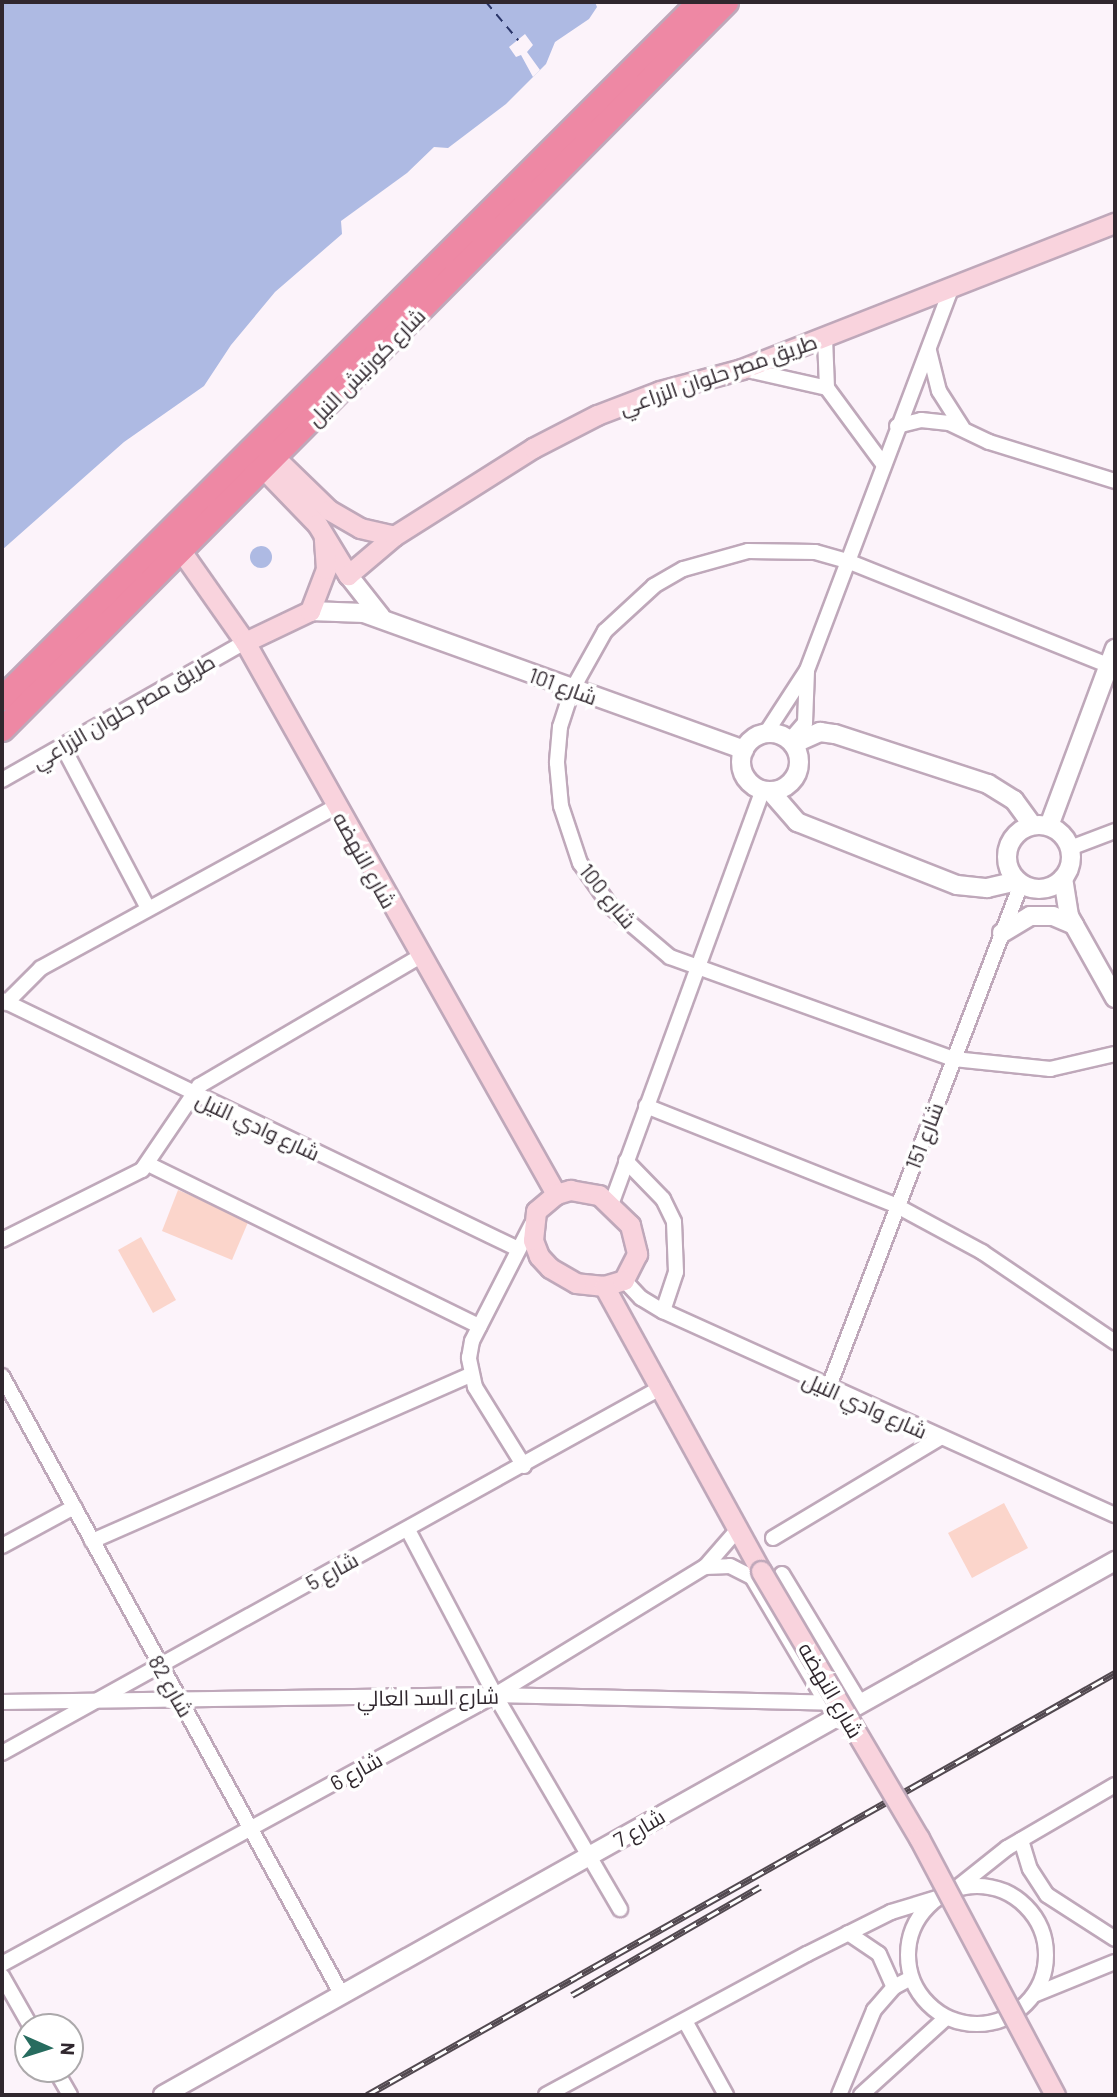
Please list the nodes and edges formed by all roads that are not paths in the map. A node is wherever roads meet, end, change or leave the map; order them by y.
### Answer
1 (699, 2) edge
2 (726, 2) edge
3 (1115, 223) edge
4 (953, 287) junction
5 (825, 338) junction
6 (928, 349) junction
7 (742, 369) junction
8 (827, 388) junction
9 (897, 426) junction
10 (963, 428) junction
11 (253, 447) junction
12 (270, 464) junction
13 (883, 464) junction
14 (1115, 481) edge
15 (309, 503) junction
16 (322, 531) junction
17 (167, 532) junction
18 (394, 536) junction
19 (183, 552) junction
20 (847, 561) junction
21 (348, 575) junction
22 (310, 611) junction
23 (384, 620) junction
24 (246, 642) junction
25 (1113, 661) edge
26 (807, 670) junction
27 (572, 690) junction
28 (2, 698) edge
29 (2, 729) edge
30 (766, 733) junction
31 (792, 742) junction
32 (64, 747) junction
33 (744, 750) junction
34 (2, 780) edge
35 (766, 791) junction
36 (335, 807) junction
37 (1041, 826) junction
38 (1115, 831) edge
39 (1070, 848) junction
40 (1063, 878) junction
41 (1019, 882) junction
42 (148, 908) junction
43 (1074, 925) junction
44 (1002, 933) junction
45 (419, 957) junction
46 (695, 968) junction
47 (1115, 998) edge
48 (4, 1002) edge
49 (1115, 1054) edge
50 (954, 1059) junction
51 (190, 1094) junction
52 (646, 1106) junction
53 (626, 1161) junction
54 (148, 1164) junction
55 (556, 1194) junction
56 (611, 1202) junction
57 (897, 1206) junction
58 (531, 1224) junction
59 (2, 1240) edge
60 (516, 1248) junction
61 (624, 1280) junction
62 (604, 1286) junction
63 (663, 1311) junction
64 (480, 1326) junction
65 (1115, 1342) edge
66 (471, 1375) junction
67 (2, 1376) edge
68 (662, 1387) junction
69 (828, 1389) junction
70 (940, 1438) junction
71 (524, 1466) junction
72 (74, 1507) junction
73 (1115, 1516) edge
74 (738, 1529) junction
75 (408, 1530) junction
76 (773, 1538) dead end
77 (92, 1541) junction
78 (2, 1546) edge
79 (1115, 1561) edge
80 (705, 1567) junction
81 (757, 1574) junction
82 (782, 1574) dead end
83 (159, 1666) junction
84 (495, 1695) junction
85 (180, 1700) junction
86 (2, 1702) edge
87 (857, 1702) junction
88 (93, 1703) junction
89 (830, 1709) junction
90 (2, 1753) edge
91 (1115, 1785) edge
92 (253, 1827) junction
93 (1021, 1840) junction
94 (589, 1857) junction
95 (957, 1888) junction
96 (937, 1898) junction
97 (620, 1909) dead end
98 (848, 1933) junction
99 (1115, 1939) edge
100 (1115, 1962) edge
101 (2, 1964) edge
102 (2, 1976) edge
103 (911, 1978) junction
104 (894, 1987) junction
105 (1034, 1994) junction
106 (342, 1995) junction
107 (23, 2013) edge
108 (946, 2018) junction
109 (685, 2021) junction
110 (163, 2095) edge
111 (546, 2095) edge
112 (726, 2095) edge
113 (839, 2095) edge
114 (861, 2095) edge
115 (1055, 2095) edge

1 - 11 highway, شارع كورنيش النيل
2 - 12 highway, شارع كورنيش النيل
3 - 4 main road, طريق مصر حلوان الزراعي
4 - 5 main road, طريق مصر حلوان الزراعي
4 - 6 street
5 - 7 main road, طريق مصر حلوان الزراعي
5 - 8 street
6 - 9 street
6 - 10 street
7 - 8 street
7 - 18 main road, طريق مصر حلوان الزراعي
8 - 13 street
9 - 10 street
9 - 13 street
10 - 14 street
11 - 12 main road
11 - 17 highway, شارع كورنيش النيل
12 - 15 main road
12 - 19 highway, شارع كورنيش النيل
13 - 20 street
15 - 16 main road
15 - 18 main road
16 - 21 main road
16 - 22 main road
17 - 19 main road, شارع النهضه
17 - 28 highway, شارع كورنيش النيل
18 - 21 main road, طريق مصر حلوان الزراعي
19 - 24 main road, شارع النهضه
19 - 29 highway, شارع كورنيش النيل
20 - 25 street, شارع 100
20 - 26 street
20 - 27 street, شارع 100
21 - 23 street
22 - 23 street, شارع 101
22 - 24 main road
23 - 27 street, شارع 101
24 - 32 street, طريق مصر حلوان الزراعي
24 - 36 main road, شارع النهضه
25 - 37 street
26 - 30 street
26 - 31 street
27 - 33 street, شارع 101
27 - 46 street, شارع 100
30 - 31 street
30 - 33 street
31 - 35 street
31 - 37 street
32 - 34 street, طريق مصر حلوان الزراعي
32 - 42 street
33 - 35 street
35 - 41 street
35 - 46 street
36 - 42 street
36 - 45 main road, شارع النهضه
37 - 39 street
37 - 41 street
38 - 39 street
39 - 40 street
40 - 41 street
40 - 43 street
41 - 44 street, شارع 151
42 - 48 street
43 - 44 street
43 - 47 street
44 - 50 street, شارع 151
45 - 51 street
45 - 55 main road, شارع النهضه
46 - 50 street, شارع 100
46 - 52 street
48 - 51 street, شارع وادي النيل
49 - 50 street, شارع 100
50 - 57 street, شارع 151
51 - 54 street
51 - 60 street, شارع وادي النيل
52 - 53 street
52 - 57 street
53 - 56 street
53 - 63 street
54 - 59 street
54 - 64 street
55 - 56 main road
55 - 58 main road
56 - 61 main road
57 - 65 street
57 - 69 street, شارع 151
58 - 60 street
58 - 62 main road
60 - 64 street
61 - 62 main road
61 - 63 street, شارع وادي النيل
62 - 68 main road, شارع النهضه
63 - 69 street, شارع وادي النيل
64 - 66 street
66 - 71 street
66 - 77 street
67 - 72 street, شارع 82
68 - 71 street, شارع 5
68 - 74 main road, شارع النهضه
69 - 70 street, شارع وادي النيل
70 - 73 street, شارع وادي النيل
70 - 76 street
71 - 75 street, شارع 5
72 - 77 street, شارع 82
72 - 78 street
74 - 80 street, شارع 6
74 - 81 main road, شارع النهضه
75 - 83 street, شارع 5
75 - 84 street
77 - 83 street, شارع 82
79 - 87 street, شارع 7
80 - 81 street
80 - 84 street, شارع 6
81 - 89 street, شارع النهضه
81 - 115 main road, شارع النهضه, bridge
82 - 87 street
83 - 85 street, شارع 82
83 - 88 street, شارع 5
84 - 85 street, شارع السد العالي
84 - 89 street, شارع السد العالي
84 - 92 street, شارع 6
84 - 94 street
85 - 88 street, شارع السد العالي
85 - 92 street, شارع 82
86 - 88 street, شارع السد العالي
87 - 89 street, شارع 7
88 - 90 street, شارع 5
89 - 94 street, شارع 7
91 - 93 street
92 - 101 street, شارع 6
92 - 106 street, شارع 82
93 - 95 street
93 - 99 street
94 - 97 street
94 - 106 street, شارع 7
95 - 96 street
95 - 105 street
96 - 98 street
96 - 103 street
98 - 104 street
98 - 109 street
100 - 105 street
102 - 107 street
103 - 104 street
103 - 108 street
104 - 113 street
105 - 108 street
106 - 110 street, شارع 7
108 - 114 street
109 - 111 street
109 - 112 street

